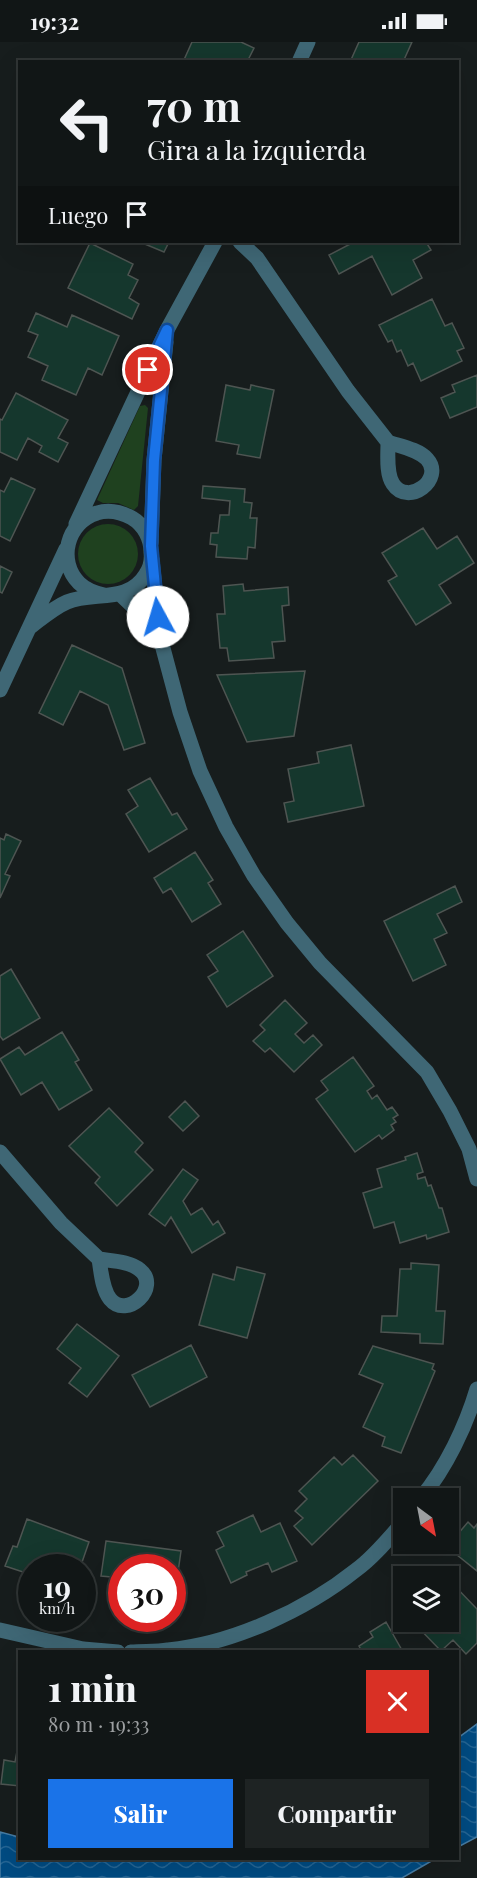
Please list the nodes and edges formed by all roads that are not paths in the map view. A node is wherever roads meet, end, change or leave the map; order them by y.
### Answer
1 (308, 42) edge
2 (300, 60) edge
3 (213, 243) edge
4 (241, 243) edge
5 (167, 330) junction
6 (387, 442) dead end
7 (71, 537) junction
8 (151, 552) junction
9 (120, 594) junction
10 (104, 596) junction
11 (29, 628) junction
12 (160, 637) junction
13 (0, 690) edge
14 (0, 1152) edge
15 (477, 1179) edge
16 (99, 1259) dead end
17 (477, 1389) edge
18 (428, 1488) edge
19 (393, 1534) edge
20 (0, 1630) edge
21 (95, 1650) edge
22 (169, 1650) edge

1 - 2 street
3 - 5 street
4 - 6 street
5 - 7 street
5 - 8 street
7 - 8 street
7 - 10 street
7 - 11 street
8 - 9 street
8 - 12 street
9 - 10 street
9 - 12 street
10 - 11 street
11 - 13 street
12 - 15 street
14 - 16 street
17 - 18 street
19 - 22 street
20 - 21 street

